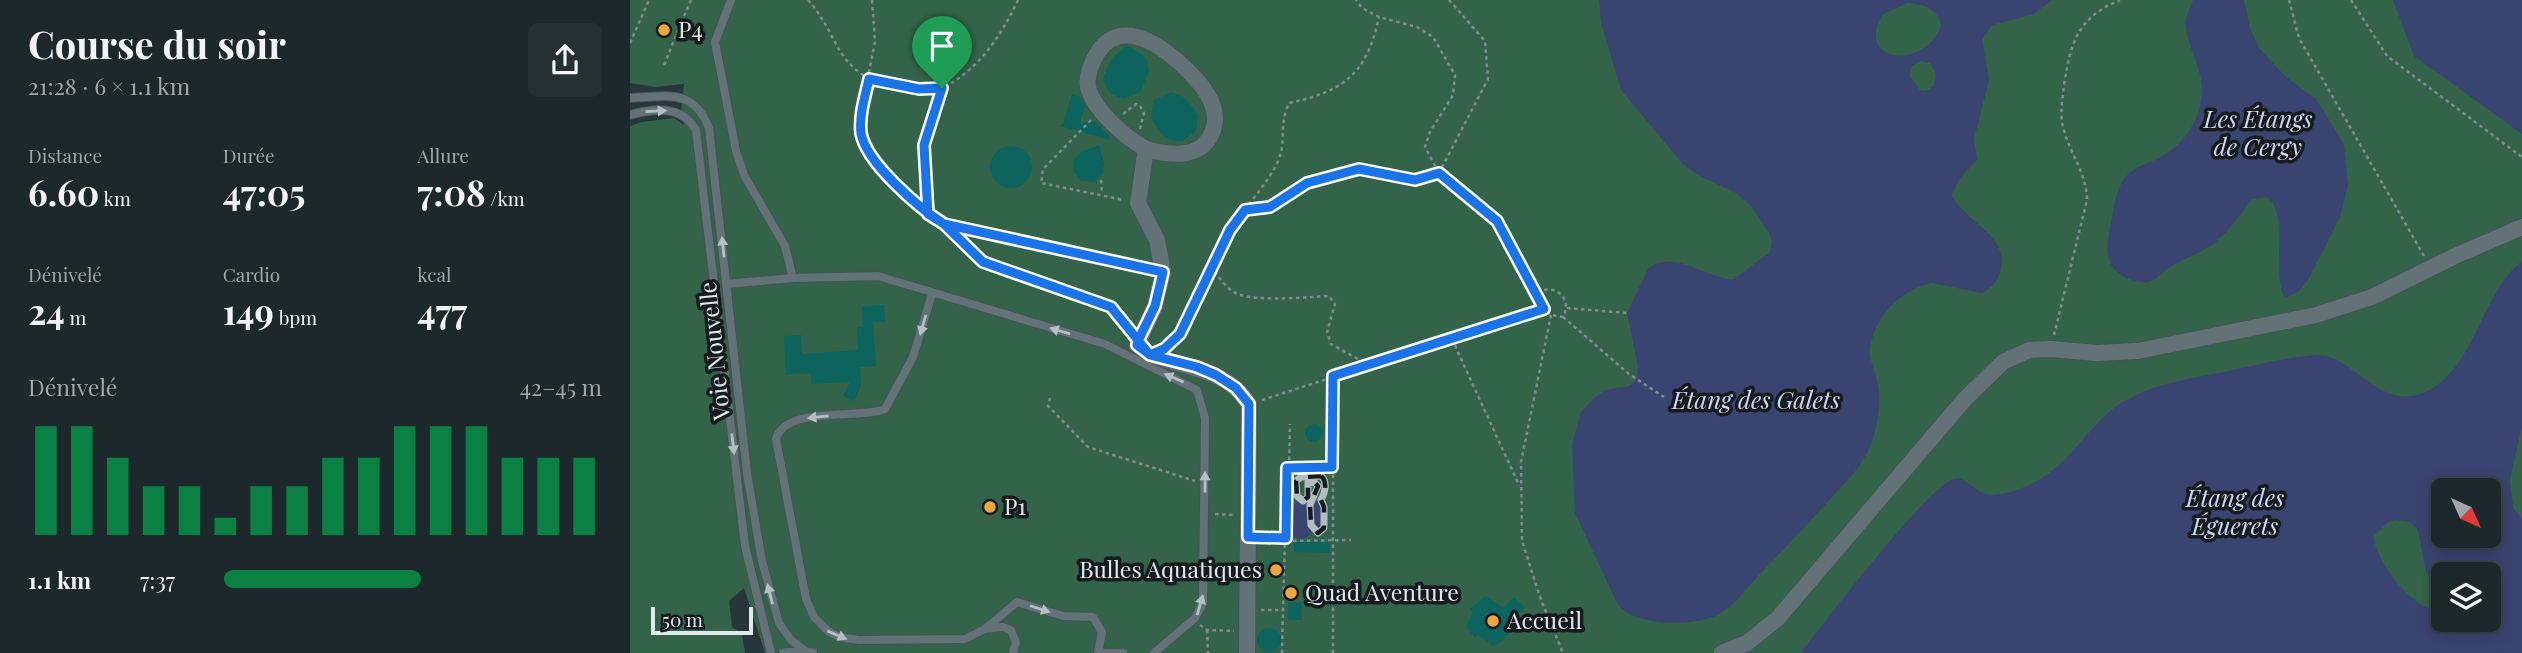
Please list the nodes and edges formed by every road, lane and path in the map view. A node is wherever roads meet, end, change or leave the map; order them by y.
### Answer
1 (649, 0) edge
2 (691, 0) edge
3 (731, 0) edge
4 (808, 0) edge
5 (872, 0) edge
6 (1018, 0) edge
7 (1356, 0) edge
8 (1448, 0) edge
9 (2120, 0) edge
10 (2289, 0) edge
11 (2351, 0) edge
12 (1379, 16) junction
13 (682, 21) junction
14 (716, 41) junction
15 (630, 43) edge
16 (664, 65) dead end
17 (869, 79) junction
18 (942, 88) junction
19 (630, 99) edge
20 (1101, 110) junction
21 (630, 115) edge
22 (1113, 122) junction
23 (1141, 146) junction
24 (2522, 157) edge
25 (1439, 173) junction
26 (1101, 180) dead end
27 (1102, 195) junction
28 (1138, 203) junction
29 (1245, 210) junction
30 (928, 214) junction
31 (944, 224) junction
32 (2522, 228) edge
33 (1212, 265) junction
34 (2431, 268) junction
35 (1163, 272) junction
36 (793, 278) junction
37 (727, 284) junction
38 (932, 294) junction
39 (1544, 309) junction
40 (1567, 309) junction
41 (1627, 313) dead end
42 (1551, 316) junction
43 (1563, 317) junction
44 (1139, 339) junction
45 (1452, 339) junction
46 (2051, 349) junction
47 (1150, 355) junction
48 (1369, 365) junction
49 (1333, 376) junction
50 (1664, 397) dead end
51 (1050, 398) dead end
52 (1249, 404) junction
53 (1290, 424) dead end
54 (1289, 467) junction
55 (1332, 467) junction
56 (1205, 481) junction
57 (1520, 488) junction
58 (1214, 514) dead end
59 (1238, 515) dead end
60 (1248, 537) junction
61 (1286, 540) junction
62 (1333, 540) junction
63 (1351, 540) dead end
64 (1246, 610) junction
65 (1283, 610) junction
66 (985, 629) junction
67 (1207, 630) dead end
68 (809, 652) edge
69 (771, 653) edge
70 (783, 653) edge
71 (1013, 653) edge
72 (1100, 653) edge
73 (1123, 653) edge
74 (1154, 653) edge
75 (1208, 653) edge
76 (1247, 653) edge
77 (1282, 653) edge
78 (1333, 653) edge
79 (1563, 653) edge
80 (1722, 653) edge

1 - 15 path
2 - 13 path
3 - 14 lane
4 - 17 path
5 - 17 path
6 - 18 path
7 - 12 path
8 - 25 path
9 - 46 path
10 - 34 path
11 - 24 path
12 - 25 path
12 - 29 path
13 - 14 path
13 - 16 path
14 - 36 lane
17 - 18 path
17 - 30 path
18 - 30 path
37 -> 19 lane, Voie Nouvelle
20 - 22 street
20 - 23 street
20 - 27 path
21 -> 69 lane, Voie Nouvelle
22 - 23 street
22 - 23 path
23 - 28 street
25 - 29 path
25 - 39 path
26 - 27 path
27 - 28 path
28 - 35 street
29 - 33 path
30 - 31 path
31 - 35 path
31 - 44 path
32 - 34 street
33 - 47 path
33 - 48 path
34 - 46 street
35 - 44 street
36 - 37 lane
36 - 38 lane
68 -> 37 lane, Voie Nouvelle
56 -> 38 lane
38 -> 66 lane
39 - 40 path
39 - 42 path
39 - 45 path
40 - 41 path
40 - 43 path
42 - 43 path
42 - 57 path
43 - 50 path
44 - 47 street
45 - 48 path
45 - 57 path
46 - 80 street
47 - 52 street
48 - 49 path
49 - 52 path
49 - 55 path
51 - 56 path
52 - 60 street
53 - 54 path
54 - 55 path
54 - 61 path
55 - 62 path
74 -> 56 lane
57 - 79 path
58 - 59 path
60 - 61 path
60 - 64 street
61 - 62 path
61 - 65 path
62 - 63 path
62 - 78 path
64 - 65 path
64 - 76 street
65 - 77 path
66 - 71 lane
66 -> 72 lane
67 - 75 path
68 - 70 lane
72 - 73 lane

